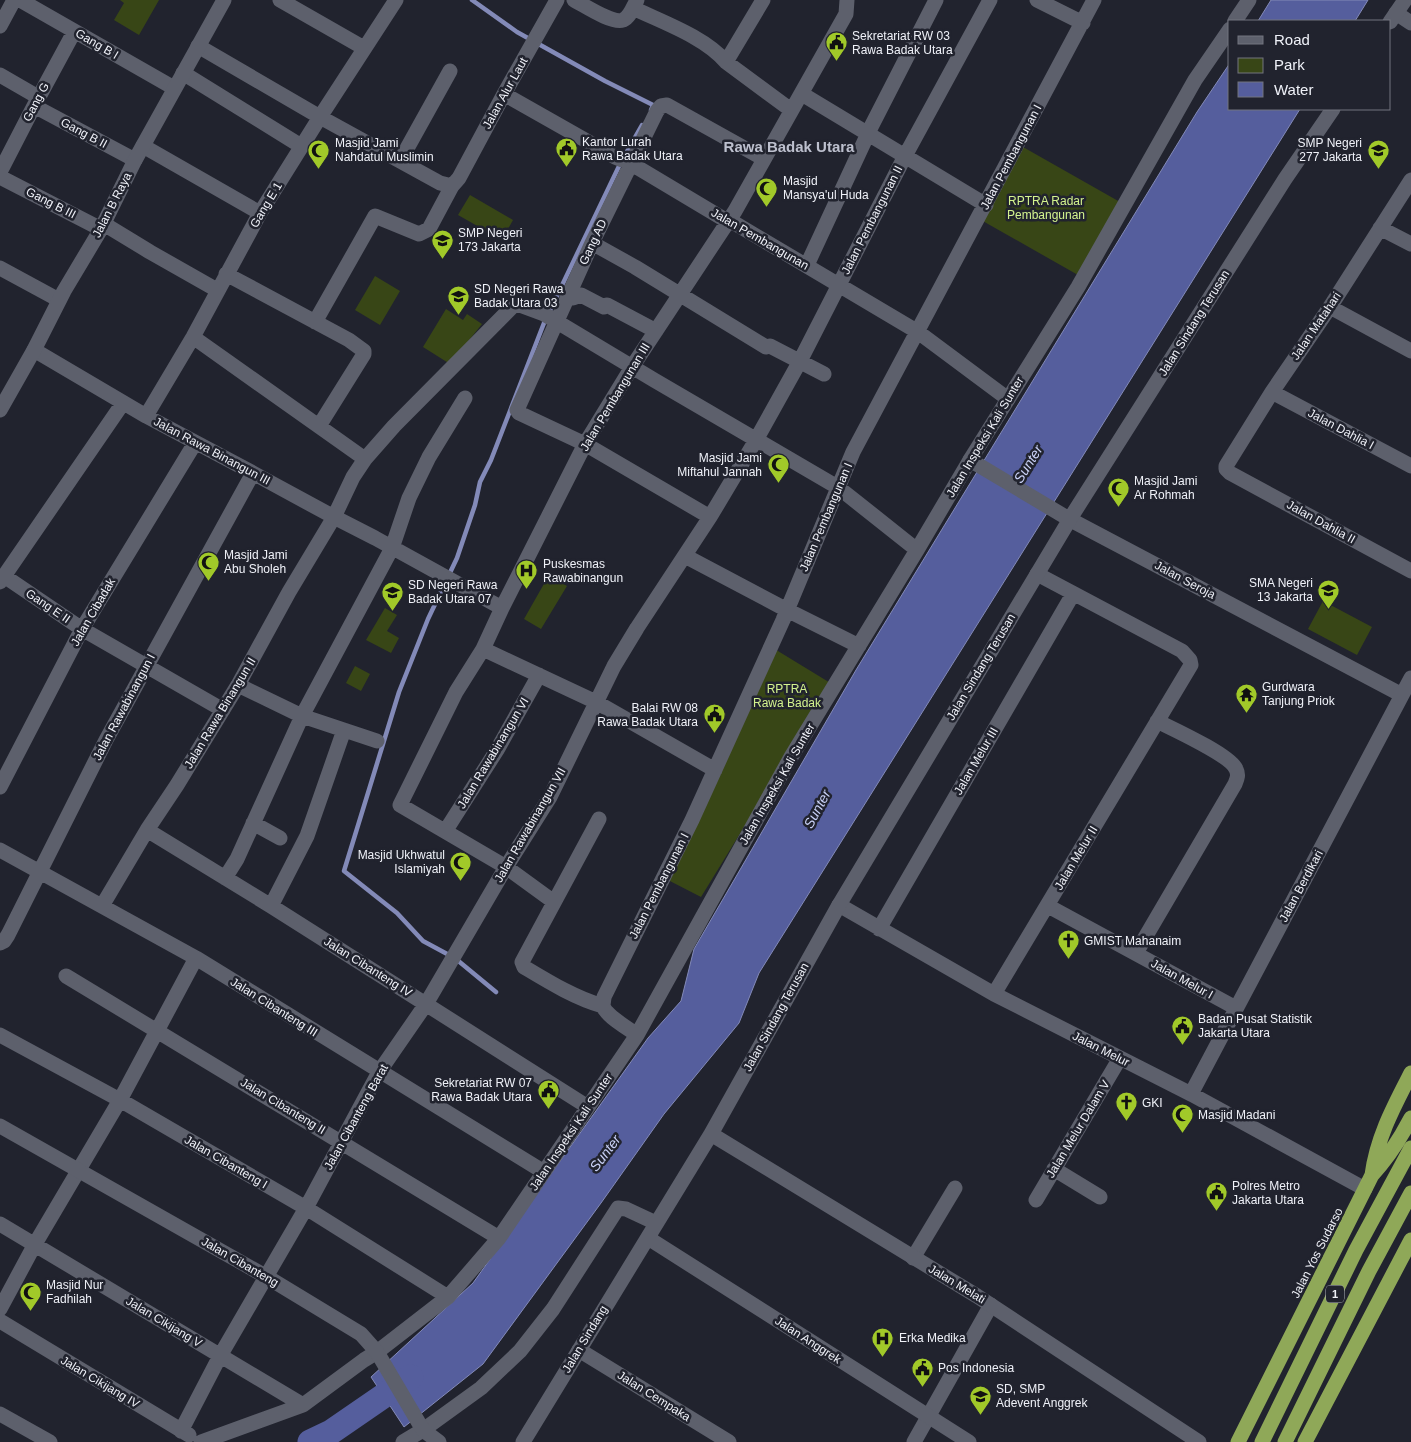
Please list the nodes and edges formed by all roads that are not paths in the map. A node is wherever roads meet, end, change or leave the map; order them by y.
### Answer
1 (14, 0) edge
2 (20, 0) edge
3 (224, 0) edge
4 (280, 0) edge
5 (396, 0) edge
6 (557, 0) edge
7 (574, 0) edge
8 (763, 0) edge
9 (847, 0) edge
10 (936, 0) edge
11 (990, 0) edge
12 (1037, 0) edge
13 (1094, 0) edge
14 (1249, 0) edge
15 (1405, 0) edge
16 (631, 9) edge
17 (1393, 18) edge
18 (1236, 20) edge
19 (1083, 23) junction
20 (1411, 23) edge
21 (0, 26) edge
22 (74, 32) junction
23 (1228, 32) edge
24 (198, 46) junction
25 (364, 48) junction
26 (726, 62) junction
27 (450, 71) dead end
28 (183, 73) junction
29 (0, 75) edge
30 (174, 88) junction
31 (504, 94) junction
32 (802, 94) junction
33 (36, 101) junction
34 (791, 110) junction
35 (1332, 110) edge
36 (320, 117) junction
37 (868, 133) junction
38 (144, 146) junction
39 (301, 146) junction
40 (905, 156) junction
41 (764, 159) junction
42 (135, 160) junction
43 (624, 160) junction
44 (400, 161) junction
45 (0, 172) edge
46 (0, 177) edge
47 (1411, 180) edge
48 (452, 186) junction
49 (986, 205) junction
50 (260, 213) junction
51 (727, 221) junction
52 (102, 227) junction
53 (1380, 228) junction
54 (592, 243) junction
55 (1411, 244) edge
56 (807, 265) junction
57 (0, 268) edge
58 (226, 274) junction
59 (839, 284) junction
60 (217, 290) junction
61 (679, 294) junction
62 (567, 296) junction
63 (59, 300) junction
64 (1330, 306) junction
65 (551, 318) junction
66 (316, 322) junction
67 (656, 331) junction
68 (918, 332) junction
69 (193, 337) junction
70 (34, 350) junction
71 (1411, 351) edge
72 (800, 361) junction
73 (632, 366) junction
74 (824, 374) dead end
75 (1272, 392) junction
76 (465, 398) dead end
77 (1008, 399) junction
78 (123, 403) junction
79 (1, 405) edge
80 (146, 416) junction
81 (319, 426) junction
82 (756, 440) junction
83 (195, 443) junction
84 (586, 444) junction
85 (365, 458) junction
86 (975, 463) junction
87 (1411, 466) edge
88 (253, 472) junction
89 (1230, 473) joint
90 (839, 488) junction
91 (334, 517) junction
92 (710, 517) junction
93 (1069, 520) junction
94 (392, 548) junction
95 (917, 550) junction
96 (686, 556) junction
97 (1411, 571) edge
98 (1037, 574) junction
99 (2, 579) edge
100 (1073, 594) junction
101 (502, 608) junction
102 (787, 610) junction
103 (82, 629) junction
104 (859, 646) junction
105 (483, 650) junction
106 (146, 667) junction
107 (539, 675) junction
108 (1411, 678) edge
109 (238, 685) junction
110 (1402, 695) junction
111 (596, 702) junction
112 (223, 710) junction
113 (302, 716) junction
114 (1157, 721) junction
115 (344, 730) junction
116 (377, 741) dead end
117 (715, 770) junction
118 (0, 787) edge
119 (599, 819) dead end
120 (252, 823) junction
121 (147, 830) junction
122 (446, 830) junction
123 (280, 838) dead end
124 (0, 850) edge
125 (506, 867) junction
126 (39, 872) junction
127 (225, 878) junction
128 (554, 902) junction
129 (839, 905) junction
130 (102, 906) junction
131 (271, 906) junction
132 (1048, 906) junction
133 (879, 929) junction
134 (0, 943) edge
135 (1136, 953) junction
136 (196, 958) junction
137 (451, 960) joint
138 (66, 976) dead end
139 (994, 994) junction
140 (426, 1004) junction
141 (603, 1006) junction
142 (1236, 1008) junction
143 (158, 1030) junction
144 (637, 1034) junction
145 (0, 1035) edge
146 (1120, 1058) junction
147 (379, 1072) junction
148 (1411, 1073) edge
149 (1191, 1094) junction
150 (120, 1100) junction
151 (588, 1108) junction
152 (1411, 1118) edge
153 (0, 1126) edge
154 (711, 1134) junction
155 (343, 1142) junction
156 (1411, 1148) edge
157 (1054, 1169) junction
158 (79, 1171) junction
159 (544, 1172) junction
160 (1372, 1174) junction
161 (954, 1188) dead end
162 (1365, 1189) junction
163 (1411, 1194) edge
164 (1100, 1197) dead end
165 (1036, 1200) dead end
166 (306, 1208) junction
167 (656, 1223) junction
168 (0, 1224) edge
169 (499, 1238) junction
170 (648, 1238) junction
171 (1411, 1240) edge
172 (35, 1244) junction
173 (913, 1258) junction
174 (1325, 1268) junction
175 (267, 1277) junction
176 (448, 1296) junction
177 (1379, 1302) junction
178 (991, 1305) junction
179 (0, 1309) edge
180 (0, 1321) edge
181 (1299, 1322) junction
182 (579, 1350) junction
183 (1352, 1353) junction
184 (220, 1356) junction
185 (379, 1356) junction
186 (303, 1405) junction
187 (0, 1414) edge
188 (929, 1418) junction
189 (420, 1424) junction
190 (181, 1431) junction
191 (50, 1442) edge
192 (201, 1442) edge
193 (403, 1442) edge
194 (439, 1442) edge
195 (523, 1442) edge
196 (729, 1442) edge
197 (914, 1442) edge
198 (969, 1442) edge
199 (1199, 1442) edge
200 (1238, 1442) edge
201 (1262, 1442) edge
202 (1285, 1442) edge
203 (1305, 1442) edge

1 - 21 street
2 - 22 street, Gang B I
3 - 24 street, Jalan B Raya
4 - 25 street
5 - 25 street, Gang E 1
6 - 31 street, Jalan Alur Laut
7 - 16 street
8 - 26 street
9 - 32 street, Jalan Pembangunan III
10 - 37 street
11 - 40 street, Jalan Pembangunan II
12 - 19 street
13 - 19 street, Jalan Pembangunan I
14 - 18 street
15 - 17 street
16 - 26 street
17 - 20 street
19 - 49 street, Jalan Pembangunan I
22 - 30 street, Gang B I
22 - 33 street, Gang G
23 - 77 street, Jalan Inspeksi Kali Sunter
24 - 28 street, Jalan B Raya
24 - 36 street
25 - 36 street, Gang E 1
26 - 34 street
27 - 44 street
28 - 30 street, Jalan B Raya
28 - 39 street
29 - 33 street, Gang B II
30 - 38 street, Jalan B Raya
31 - 43 street, Jalan Pembangunan
31 - 48 street, Jalan Alur Laut
32 - 34 street, Jalan Pembangunan III
32 - 37 street
33 - 42 street, Gang B II
33 - 45 street, Gang G
34 - 41 street, Jalan Pembangunan III
35 - 93 street, Jalan Sindang Terusan
36 - 39 street, Gang E 1
36 - 44 street
37 - 40 street
37 - 56 street
38 - 42 street, Jalan B Raya
38 - 50 street
39 - 50 street, Gang E 1
40 - 49 street
40 - 59 street, Jalan Pembangunan II
41 - 43 street, Gang AD
41 - 51 street, Jalan Pembangunan III
42 - 52 street, Jalan B Raya
43 - 51 street, Jalan Pembangunan
43 - 54 street, Gang AD
44 - 48 street
46 - 52 street, Gang B III
47 - 53 street, Jalan Matahari
48 - 66 street, Jalan Alur Laut
49 - 68 street, Jalan Pembangunan I
50 - 58 street, Gang E 1
51 - 56 street, Jalan Pembangunan
51 - 61 street, Jalan Pembangunan III
52 - 60 street, Gang B III
52 - 63 street, Jalan B Raya
53 - 55 street
53 - 64 street, Jalan Matahari
54 - 61 street
54 - 62 street, Gang AD
56 - 59 street, Jalan Pembangunan
57 - 63 street
58 - 60 street, Gang E 1
58 - 66 street
59 - 68 street, Jalan Pembangunan
59 - 72 street, Jalan Pembangunan II
60 - 69 street, Gang E 1
61 - 67 street, Jalan Pembangunan III
61 - 72 street
62 - 65 street, Gang AD
62 - 67 street
63 - 70 street, Jalan B Raya
64 - 71 street
64 - 75 street, Jalan Matahari
65 - 73 street
65 - 84 street, Gang AD
65 - 85 street, Jalan Rawa Binangun II
66 - 81 street
67 - 73 street, Jalan Pembangunan III
68 - 77 street, Jalan Pembangunan
68 - 90 street, Jalan Pembangunan I
69 - 80 street, Gang E 1
69 - 81 street
70 - 78 street, Jalan Rawa Binangun III
70 - 79 street, Jalan B Raya
72 - 74 street
72 - 82 street, Jalan Pembangunan II
73 - 82 street
73 - 84 street, Jalan Pembangunan III
75 - 87 street, Jalan Dahlia I
75 - 89 street, Jalan Matahari
76 - 94 street
77 - 86 street, Jalan Inspeksi Kali Sunter
78 - 80 street, Jalan Rawa Binangun III
78 - 99 street
80 - 83 street, Jalan Rawa Binangun III
81 - 85 street
82 - 90 street
82 - 92 street, Jalan Pembangunan II
83 - 88 street, Jalan Rawa Binangun III
83 - 103 street, Jalan Cibadak
84 - 92 street
84 - 101 street, Jalan Pembangunan III
85 - 91 street, Jalan Rawa Binangun II
86 - 93 street, Jalan Seroja
86 - 95 street, Jalan Inspeksi Kali Sunter
88 - 91 street, Jalan Rawa Binangun III
88 - 106 street, Jalan Rawabinangun I
89 - 97 street, Jalan Dahlia II
90 - 95 street
90 - 102 street, Jalan Pembangunan I
91 - 94 street, Jalan Rawa Binangun III
91 - 109 street, Jalan Rawa Binangun II
92 - 96 street, Jalan Pembangunan II
93 - 98 street, Jalan Sindang Terusan
93 - 110 street, Jalan Seroja
94 - 101 street, Jalan Rawa Binangun III
94 - 113 street
95 - 104 street, Jalan Inspeksi Kali Sunter
96 - 102 street
96 - 111 street, Jalan Rawabinangun VII
98 - 100 street, Jalan Melur II
98 - 129 street, Jalan Sindang Terusan
99 - 103 street, Gang E II
100 - 114 street, Jalan Melur II
100 - 133 street, Jalan Melur III
101 - 105 street, Jalan Pembangunan III
102 - 104 street
102 - 117 street, Jalan Pembangunan I
103 - 106 street, Gang E II
103 - 118 street, Jalan Cibadak
104 - 144 street, Jalan Inspeksi Kali Sunter
105 - 107 street
105 - 122 street, Jalan Pembangunan III
106 - 112 street, Gang E II
106 - 126 street, Jalan Rawabinangun I
107 - 111 street
107 - 122 street, Jalan Rawabinangun VI
108 - 110 street, Jalan Berdikari
109 - 112 street, Jalan Rawa Binangun II
109 - 113 street
110 - 142 street, Jalan Berdikari
111 - 117 street
111 - 125 street, Jalan Rawabinangun VII
112 - 121 street, Jalan Rawa Binangun II
113 - 115 street
113 - 120 street
114 - 132 street, Jalan Melur II
114 - 135 street
115 - 116 street
115 - 131 street
117 - 141 street, Jalan Pembangunan I
119 - 128 street
120 - 123 street
120 - 127 street
121 - 127 street, Jalan Cibanteng IV
121 - 130 street, Jalan Rawa Binangun II
122 - 125 street
124 - 126 street, Jalan Cibanteng III
125 - 128 street
125 - 137 street, Jalan Rawabinangun VII
126 - 130 street, Jalan Cibanteng III
126 - 134 street, Jalan Rawabinangun I
127 - 131 street, Jalan Cibanteng IV
128 - 141 street
129 - 133 street, Jalan Melur
129 - 154 street, Jalan Sindang Terusan
130 - 136 street, Jalan Cibanteng III
131 - 140 street, Jalan Cibanteng IV
132 - 135 street, Jalan Melur I
132 - 139 street, Jalan Melur II
133 - 139 street, Jalan Melur
135 - 142 street, Jalan Melur I
136 - 143 street
136 - 147 street, Jalan Cibanteng III
137 - 140 street, Jalan Cibanteng Barat
138 - 143 street, Jalan Cibanteng II
139 - 146 street, Jalan Melur
140 - 147 street, Jalan Cibanteng Barat
140 - 151 street, Jalan Cibanteng IV
141 - 144 street
142 - 149 street, Jalan Berdikari
143 - 150 street
143 - 155 street, Jalan Cibanteng II
144 - 151 street, Jalan Inspeksi Kali Sunter
145 - 150 street, Jalan Cibanteng I
146 - 149 street, Jalan Melur
146 - 157 street, Jalan Melur Dalam V
147 - 155 street, Jalan Cibanteng Barat
147 - 159 street, Jalan Cibanteng III
148 - 160 highway, Jalan Yos Sudarso / 1
149 - 162 street, Jalan Melur
150 - 158 street
150 - 166 street, Jalan Cibanteng I
151 - 159 street, Jalan Inspeksi Kali Sunter
152 - 160 highway
153 - 158 street, Jalan Cibanteng
154 - 167 street, Jalan Sindang Terusan
154 - 173 street, Jalan Melati
155 - 166 street, Jalan Cibanteng Barat
155 - 169 street, Jalan Cibanteng II
156 - 201 highway, 1
157 - 164 street
157 - 165 street, Jalan Melur Dalam V
158 - 172 street
158 - 175 street, Jalan Cibanteng
159 - 169 street, Jalan Inspeksi Kali Sunter
160 - 162 highway, Jalan Yos Sudarso / 1
161 - 173 street
162 - 174 highway, Jalan Yos Sudarso / 1
163 - 202 highway, 1
166 - 175 street, Jalan Cibanteng Barat
166 - 176 street, Jalan Cibanteng I
167 - 170 street, Jalan Sindang Terusan
167 - 189 street
168 - 172 street, Jalan Cikijang V
169 - 176 street, Jalan Inspeksi Kali Sunter
170 - 182 street, Jalan Sindang
170 - 188 street, Jalan Anggrek
171 - 177 highway
172 - 179 street
172 - 184 street, Jalan Cikijang V
173 - 178 street, Jalan Melati
174 - 177 highway
174 - 181 highway, Jalan Yos Sudarso / 1
175 - 184 street, Jalan Cibanteng Barat
175 - 185 street, Jalan Cibanteng
176 - 185 street, Jalan Inspeksi Kali Sunter
177 - 183 highway
178 - 188 street
178 - 199 street, Jalan Melati
180 - 190 street, Jalan Cikijang IV
181 - 183 highway
181 - 200 highway, Jalan Yos Sudarso / 1
182 - 195 street, Jalan Sindang
182 - 196 street, Jalan Cempaka
183 - 203 highway
184 - 186 street, Jalan Cikijang V
184 - 190 street, Jalan Cibanteng Barat
185 - 186 street, Jalan Inspeksi Kali Sunter
185 - 189 street, Jalan Cibanteng
186 - 192 street, Jalan Inspeksi Kali Sunter
187 - 191 street
188 - 197 street
188 - 198 street, Jalan Anggrek
189 - 193 street
189 - 194 street, Jalan Cibanteng
190 - 192 street, Jalan Cikijang IV

